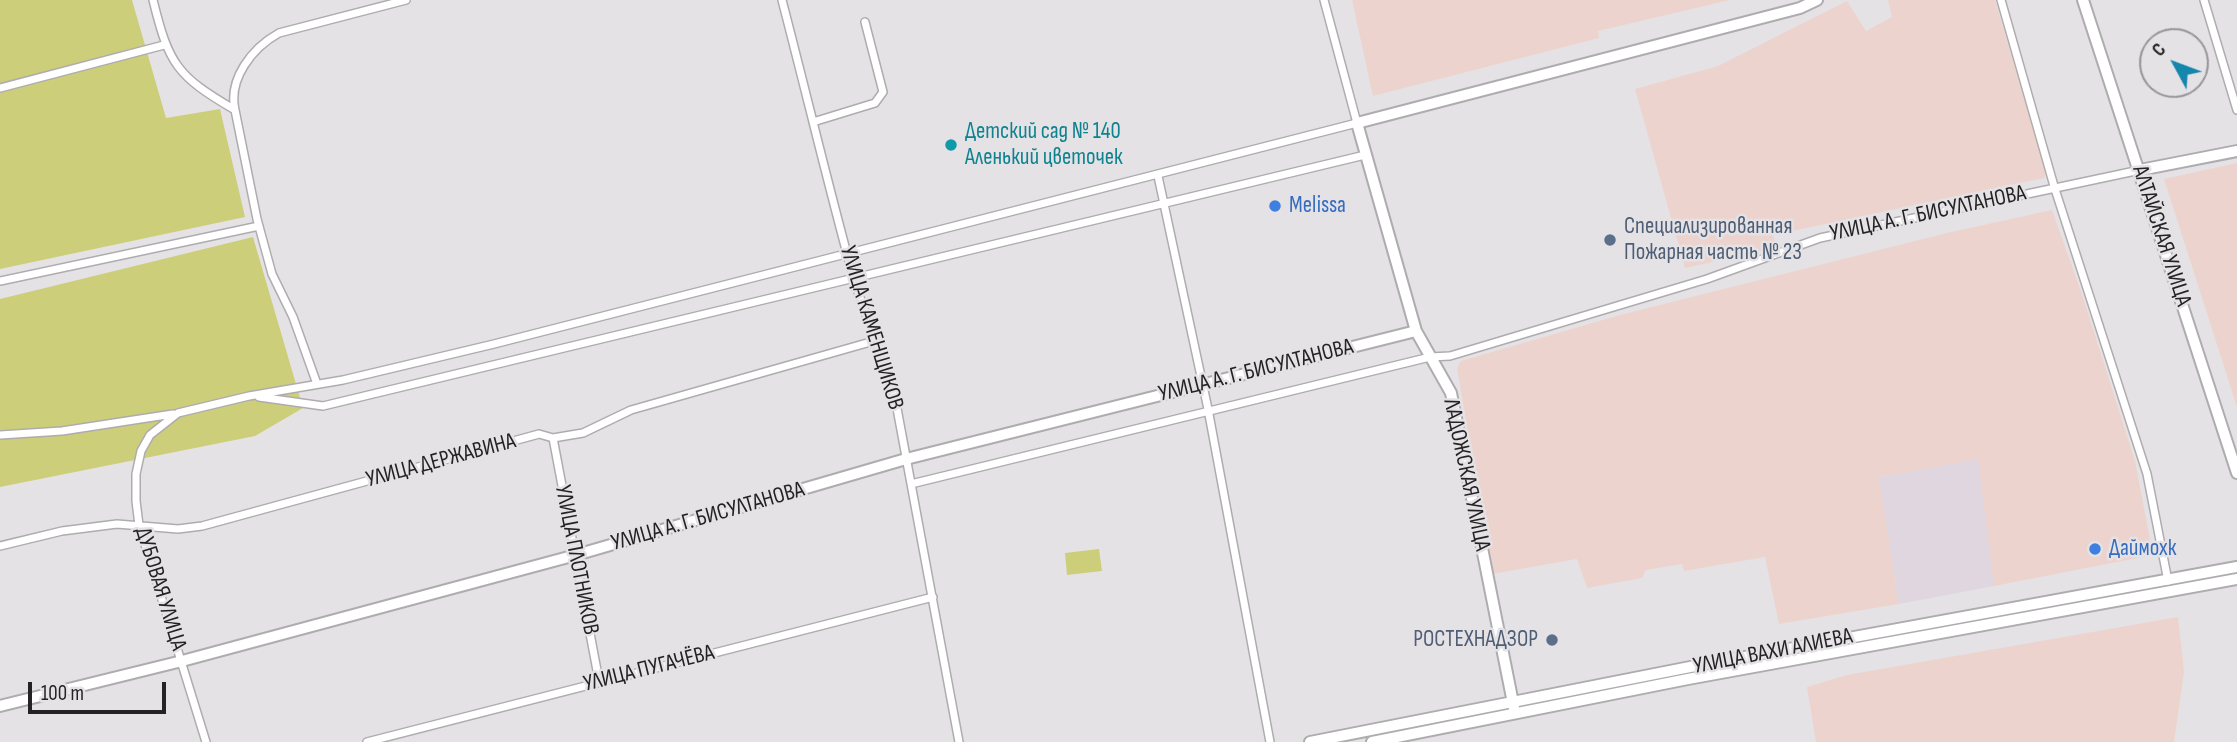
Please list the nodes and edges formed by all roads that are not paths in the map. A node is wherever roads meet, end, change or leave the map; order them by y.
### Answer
1 (153, 0) edge
2 (405, 0) edge
3 (782, 0) edge
4 (1324, 0) edge
5 (1817, 0) edge
6 (2001, 0) edge
7 (2083, 0) edge
8 (2204, 0) edge
9 (865, 22) dead end
10 (164, 45) junction
11 (0, 88) edge
12 (235, 110) junction
13 (2237, 110) edge
14 (813, 122) junction
15 (1357, 123) junction
16 (2237, 151) edge
17 (1366, 155) junction
18 (2140, 170) junction
19 (1158, 176) junction
20 (2054, 186) junction
21 (1164, 202) junction
22 (259, 226) junction
23 (847, 253) junction
24 (854, 277) junction
25 (0, 281) edge
26 (1416, 331) junction
27 (874, 341) junction
28 (1430, 357) junction
29 (1202, 383) junction
30 (317, 384) junction
31 (249, 396) junction
32 (1208, 409) junction
33 (178, 413) junction
34 (0, 435) edge
35 (553, 438) junction
36 (906, 459) junction
37 (2237, 473) edge
38 (911, 484) junction
39 (139, 525) junction
40 (0, 545) edge
41 (576, 555) junction
42 (2237, 567) edge
43 (2237, 579) edge
44 (2168, 581) junction
45 (933, 597) junction
46 (182, 662) junction
47 (599, 681) junction
48 (0, 706) edge
49 (1514, 708) junction
50 (206, 742) edge
51 (367, 742) edge
52 (959, 742) edge
53 (1270, 742) edge
54 (1310, 742) edge
55 (1372, 742) edge

1 - 10 street
2 - 12 street
3 - 14 street, УЛИЦА КАМЕНЩИКОВ
4 - 15 street
5 - 15 street
6 - 20 street
7 - 18 street, АЛТАЙСКАЯ УЛИЦА
8 - 13 street
9 - 14 street
10 - 11 street
10 - 12 street
12 - 22 street
14 - 23 street, УЛИЦА КАМЕНЩИКОВ
15 - 17 street, ЛАДОЖСКАЯ УЛИЦА
15 - 19 street
16 - 18 street
17 - 21 street
17 - 26 street, ЛАДОЖСКАЯ УЛИЦА
18 - 20 street, УЛИЦА А. Г. БИСУЛТАНОВА
18 - 37 street, АЛТАЙСКАЯ УЛИЦА
19 - 21 street
19 - 23 street
20 - 28 street, УЛИЦА А. Г. БИСУЛТАНОВА
20 - 44 street
21 - 24 street
21 - 29 street
22 - 25 street
22 - 30 street
23 - 24 street, УЛИЦА КАМЕНЩИКОВ
23 - 30 street
24 - 27 street, УЛИЦА КАМЕНЩИКОВ
24 - 31 street
26 - 28 street, ЛАДОЖСКАЯ УЛИЦА
26 - 29 street, УЛИЦА А. Г. БИСУЛТАНОВА
27 - 35 street, УЛИЦА ДЕРЖАВИНА
27 - 36 street, УЛИЦА КАМЕНЩИКОВ
28 - 32 street, УЛИЦА А. Г. БИСУЛТАНОВА
28 - 49 street, ЛАДОЖСКАЯ УЛИЦА
29 - 32 street
29 - 36 street, УЛИЦА А. Г. БИСУЛТАНОВА
30 - 31 street
31 - 33 street
32 - 38 street, УЛИЦА А. Г. БИСУЛТАНОВА
32 - 53 street
33 - 34 street
33 - 39 street, ДУБОВАЯ УЛИЦА
35 - 39 street, УЛИЦА ДЕРЖАВИНА
35 - 41 street, УЛИЦА ПЛОТНИКОВ
36 - 38 street, УЛИЦА КАМЕНЩИКОВ
36 - 41 street, УЛИЦА А. Г. БИСУЛТАНОВА
38 - 45 street, УЛИЦА КАМЕНЩИКОВ
39 - 40 street, УЛИЦА ДЕРЖАВИНА
39 - 46 street, ДУБОВАЯ УЛИЦА
41 - 46 street, УЛИЦА А. Г. БИСУЛТАНОВА
41 - 47 street, УЛИЦА ПЛОТНИКОВ
42 - 44 street, УЛИЦА ВАХИ АЛИЕВА
43 - 49 street, УЛИЦА ВАХИ АЛИЕВА
44 - 49 street, УЛИЦА ВАХИ АЛИЕВА
45 - 47 street, УЛИЦА ПУГАЧЁВА
45 - 52 street, УЛИЦА КАМЕНЩИКОВ
46 - 48 street, УЛИЦА А. Г. БИСУЛТАНОВА
46 - 50 street, ДУБОВАЯ УЛИЦА
47 - 51 street, УЛИЦА ПУГАЧЁВА
49 - 54 street, УЛИЦА ВАХИ АЛИЕВА
49 - 55 street, УЛИЦА ВАХИ АЛИЕВА

